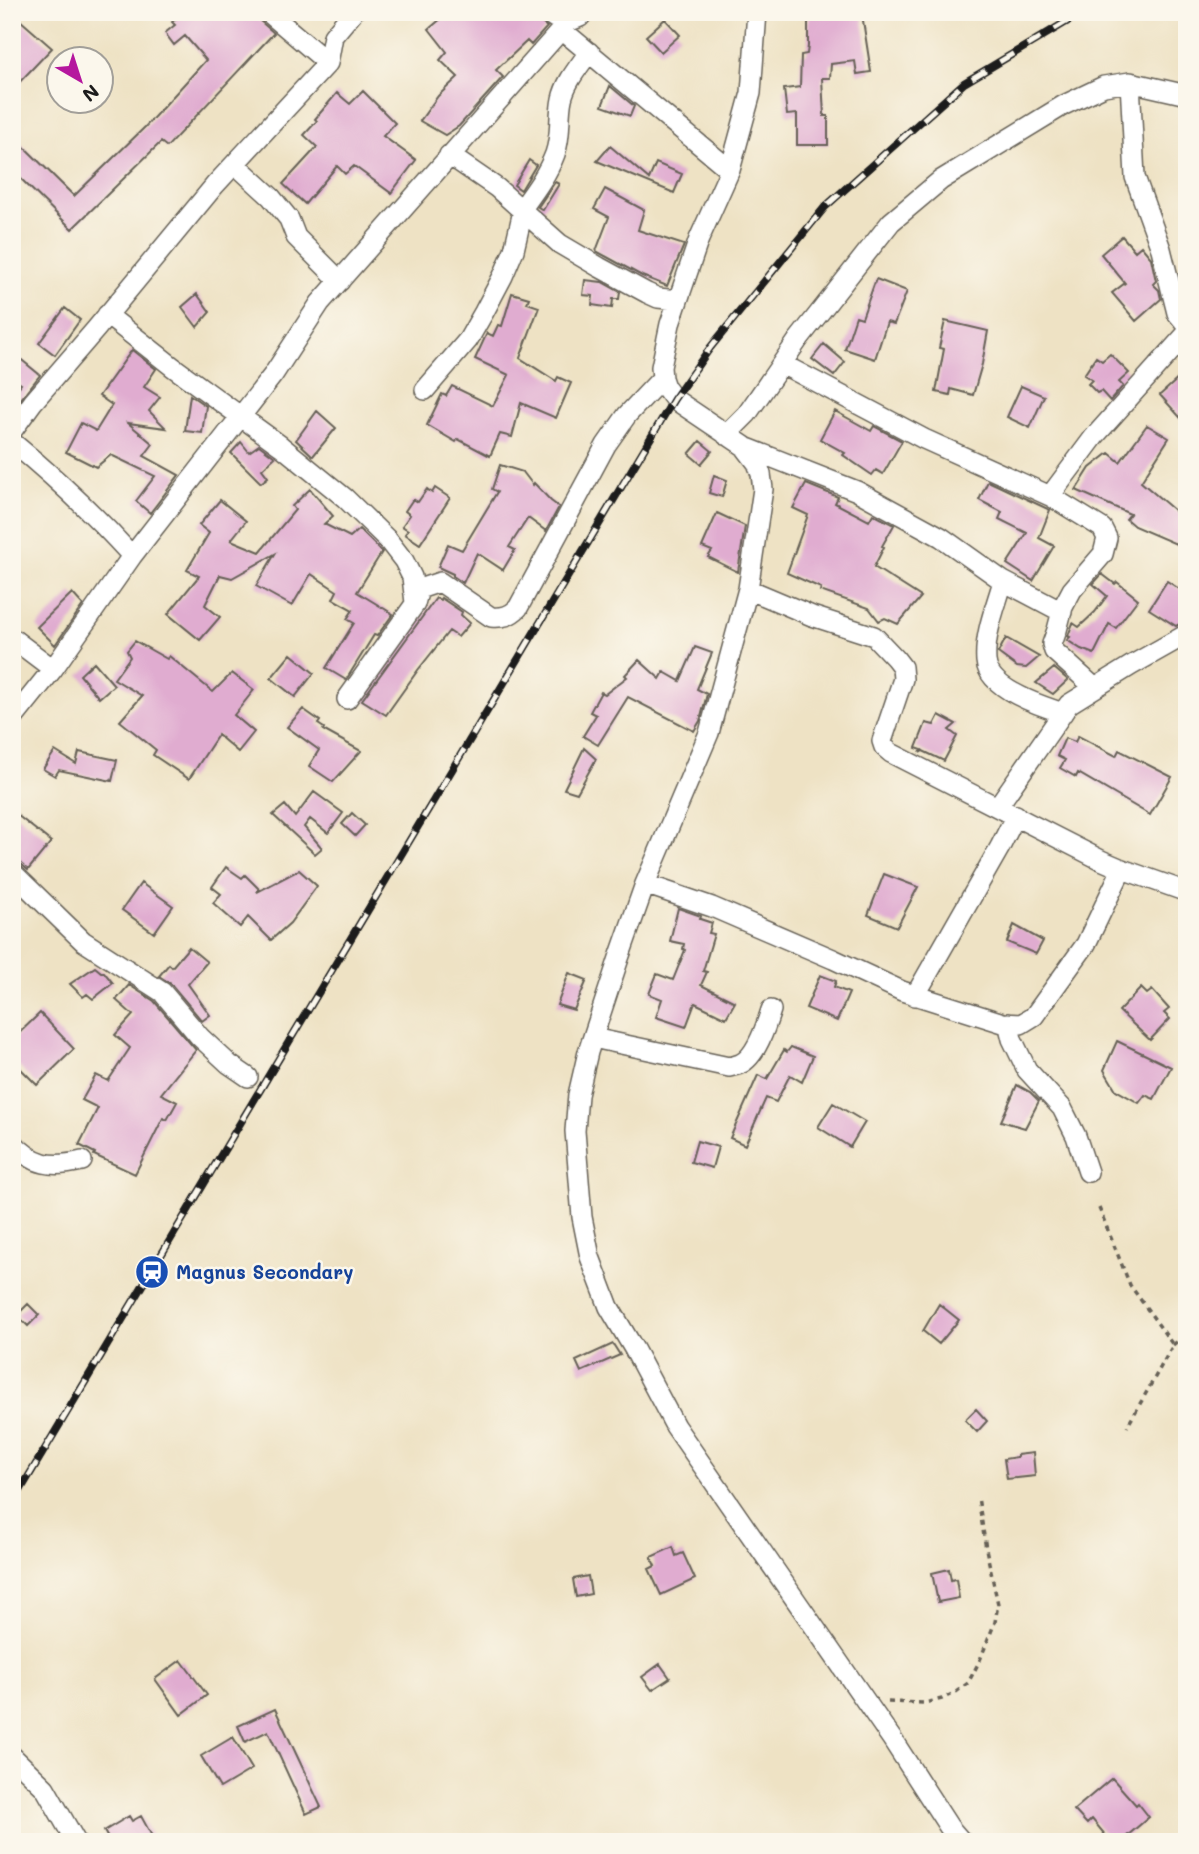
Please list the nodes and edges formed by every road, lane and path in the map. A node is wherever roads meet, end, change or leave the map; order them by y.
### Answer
1 (268, 12) edge
2 (353, 12) edge
3 (546, 12) edge
4 (757, 12) edge
5 (571, 22) edge
6 (589, 52) junction
7 (328, 63) junction
8 (1130, 82) junction
9 (1187, 95) edge
10 (449, 155) junction
11 (235, 164) junction
12 (730, 170) junction
13 (522, 210) junction
14 (340, 281) junction
15 (678, 300) junction
16 (107, 314) junction
17 (1187, 325) edge
18 (1187, 334) edge
19 (782, 363) junction
20 (662, 378) junction
21 (425, 390) dead end
22 (243, 417) junction
23 (12, 431) edge
24 (726, 435) junction
25 (12, 442) edge
26 (744, 446) junction
27 (1050, 496) junction
28 (132, 556) junction
29 (1003, 581) junction
30 (748, 590) junction
31 (415, 604) junction
32 (1062, 612) junction
33 (1187, 634) edge
34 (12, 638) edge
35 (53, 669) junction
36 (1095, 688) junction
37 (347, 699) dead end
38 (1063, 713) junction
39 (12, 720) edge
40 (1007, 811) junction
41 (1122, 869) junction
42 (12, 872) edge
43 (645, 884) junction
44 (1187, 892) edge
45 (915, 996) junction
46 (771, 1010) dead end
47 (1008, 1023) junction
48 (593, 1038) junction
49 (248, 1077) dead end
50 (12, 1142) edge
51 (82, 1161) dead end
52 (1088, 1172) dead end
53 (1099, 1208) dead end
54 (1187, 1333) edge
55 (1173, 1345) junction
56 (1127, 1427) dead end
57 (978, 1497) dead end
58 (865, 1701) junction
59 (12, 1756) edge
60 (76, 1842) edge
61 (962, 1842) edge

1 - 7 street
2 - 7 street
3 - 5 street
4 - 12 street
5 - 6 street
5 - 10 street
6 - 12 street
6 - 13 street
7 - 11 street
8 - 9 street
8 - 17 street
8 - 19 street
10 - 13 street
10 - 14 street
11 - 14 street
11 - 16 street
12 - 15 street
13 - 15 street
13 - 21 street
14 - 22 street
15 - 20 street
16 - 22 street
16 - 23 street
18 - 27 street
19 - 24 street
19 - 27 street
20 - 24 street
20 - 31 street
22 - 28 street
22 - 31 street
24 - 26 street
25 - 28 street
26 - 29 street
26 - 30 street
27 - 32 street
28 - 35 street
29 - 32 street
29 - 38 street
30 - 40 street
30 - 43 street
31 - 37 street
32 - 36 street
33 - 36 street
34 - 35 street
35 - 39 street
36 - 38 street
38 - 40 street
40 - 41 street
40 - 45 street
41 - 44 street
41 - 47 street
42 - 49 street
43 - 45 street
43 - 48 street
45 - 47 street
46 - 48 street
47 - 52 street
48 - 58 street
50 - 51 street
53 - 55 path
54 - 55 path
55 - 56 path
57 - 58 path
58 - 61 street
59 - 60 street

